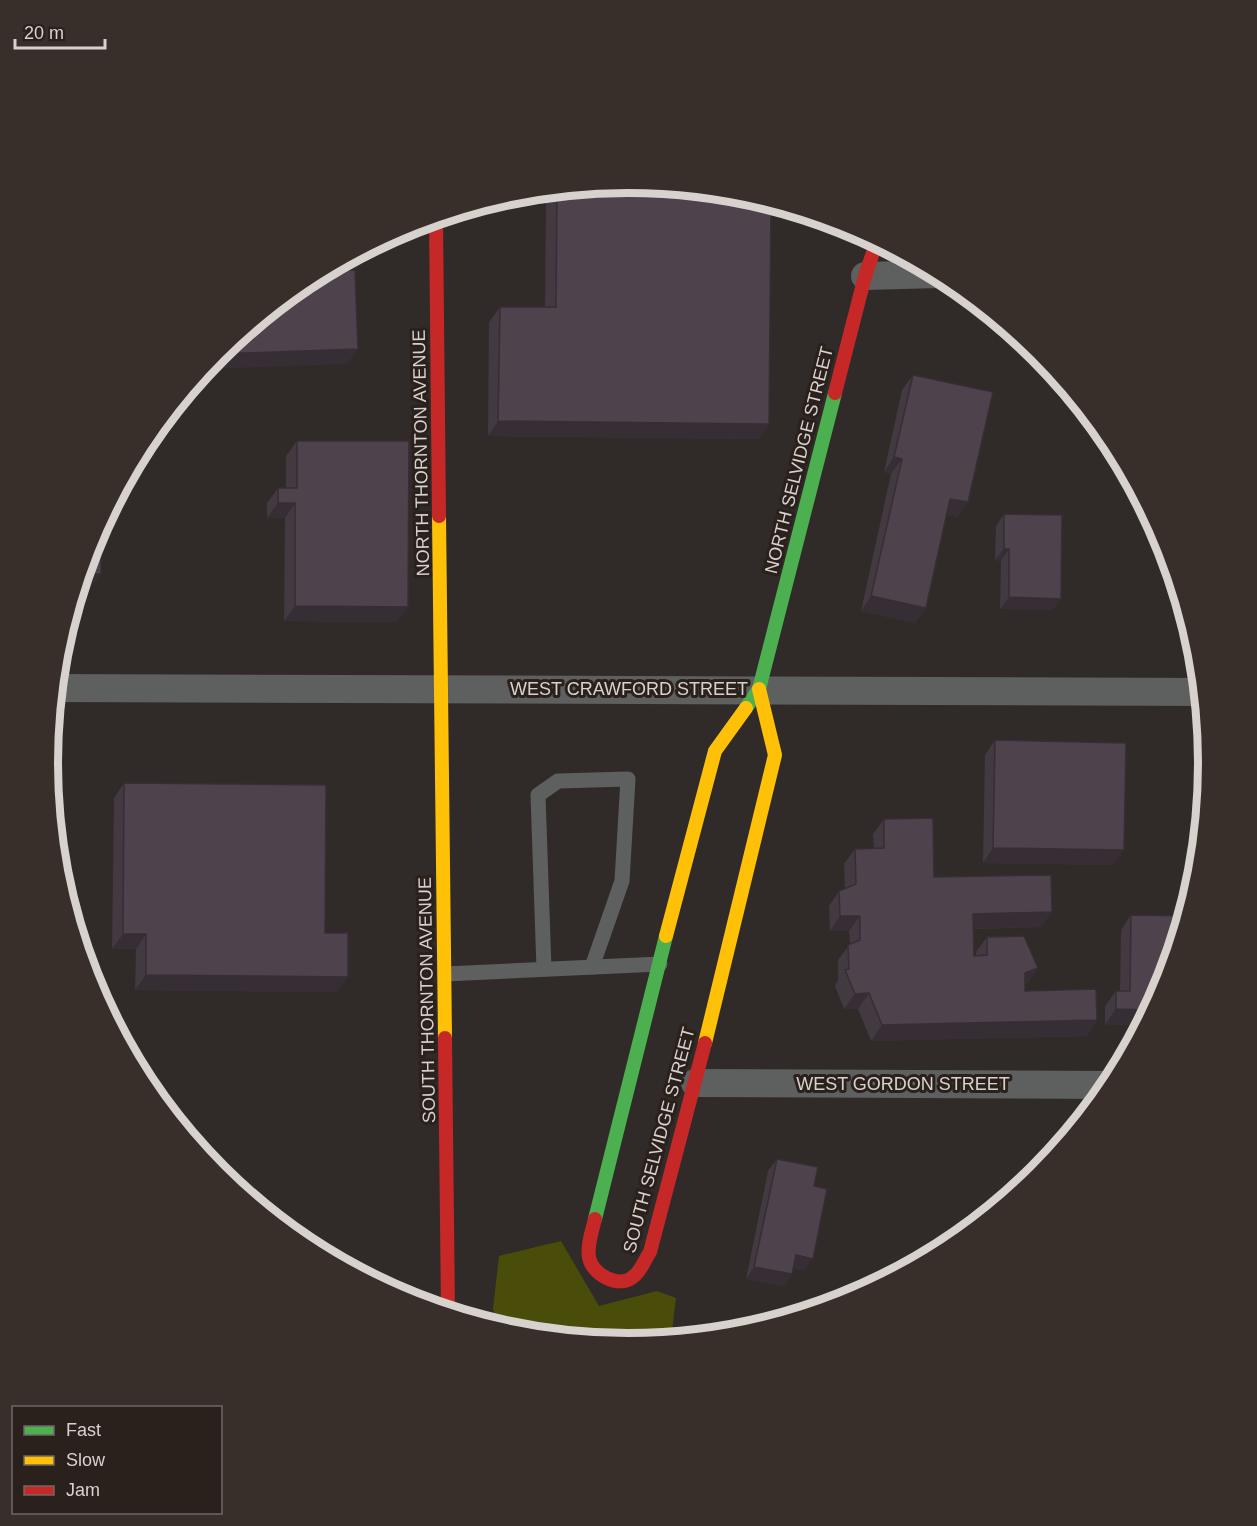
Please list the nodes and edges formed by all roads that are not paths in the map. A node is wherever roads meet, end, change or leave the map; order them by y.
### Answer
1 (436, 226) edge
2 (874, 249) edge
3 (922, 274) edge
4 (865, 276) junction
5 (63, 688) edge
6 (441, 688) junction
7 (759, 689) junction
8 (1194, 692) edge
9 (660, 964) junction
10 (592, 967) junction
11 (544, 969) junction
12 (444, 974) junction
13 (695, 1083) junction
14 (1099, 1085) edge
15 (448, 1304) edge

1 - 6 street, NORTH THORNTON AVENUE
2 - 4 street, NORTH SELVIDGE STREET
3 - 4 street
4 - 7 street, NORTH SELVIDGE STREET
5 - 6 street, WEST CRAWFORD STREET
6 - 7 street, WEST CRAWFORD STREET
6 - 12 street, SOUTH THORNTON AVENUE
7 - 8 street, WEST CRAWFORD STREET
7 - 9 street, SOUTH SELVIDGE STREET
7 - 13 street, SOUTH SELVIDGE STREET
9 - 10 lane
9 - 13 street, SOUTH SELVIDGE STREET
10 - 11 lane
10 - 11 lane
11 - 12 lane
12 - 15 street, SOUTH THORNTON AVENUE
13 - 14 street, WEST GORDON STREET

